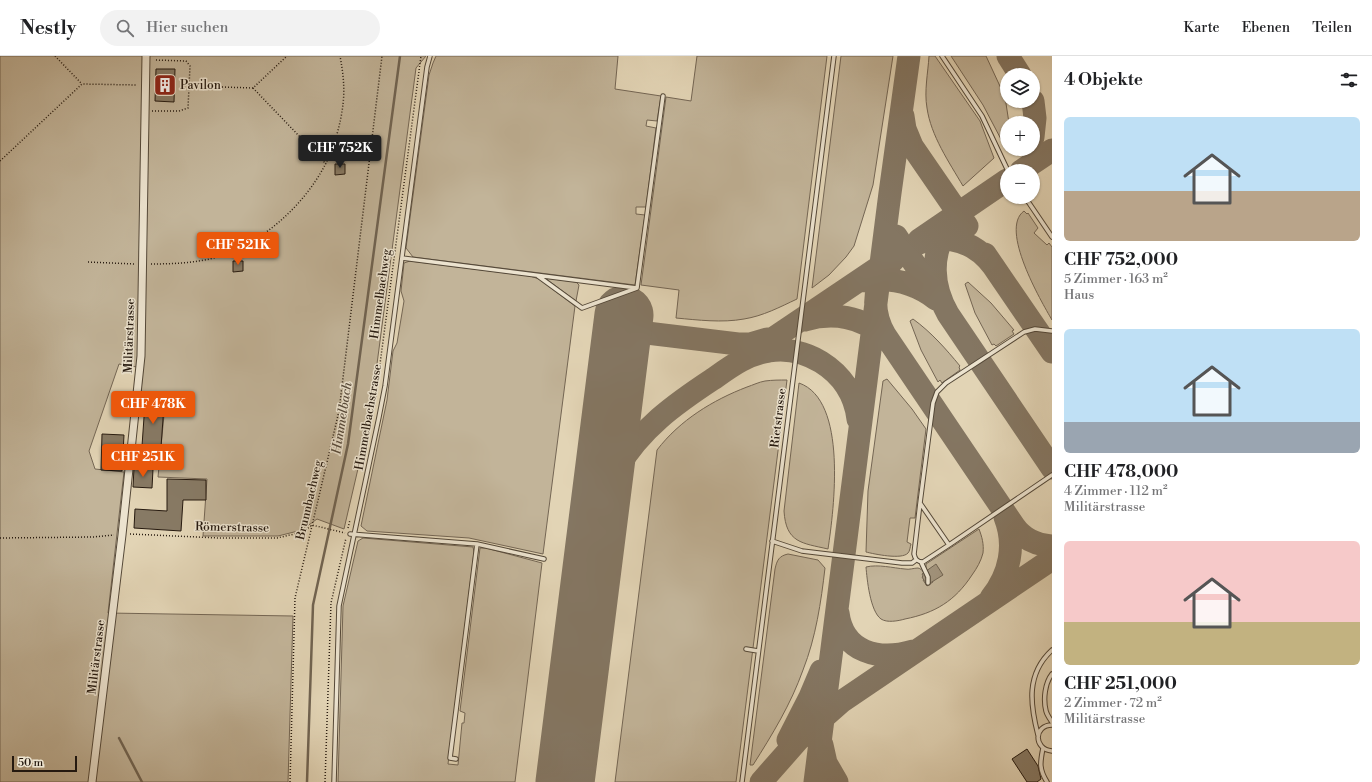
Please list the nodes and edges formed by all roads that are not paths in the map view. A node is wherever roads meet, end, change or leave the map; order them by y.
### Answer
1 (430, 56) edge
2 (834, 56) edge
3 (942, 56) edge
4 (146, 58) edge
5 (663, 96) dead end
6 (1005, 164) edge
7 (1030, 204) edge
8 (1052, 237) edge
9 (402, 258) junction
10 (538, 276) junction
11 (637, 288) junction
12 (1052, 331) edge
13 (1052, 475) edge
14 (920, 504) junction
15 (349, 534) road end
16 (355, 535) junction
17 (772, 541) junction
18 (477, 544) junction
19 (949, 545) junction
20 (544, 559) dead end
21 (916, 560) junction
22 (921, 562) junction
23 (928, 583) dead end
24 (746, 649) dead end
25 (1052, 650) edge
26 (758, 651) junction
27 (1052, 674) edge
28 (455, 719) junction
29 (461, 720) dead end
30 (1052, 723) edge
31 (1038, 736) junction
32 (1043, 748) junction
33 (1052, 751) edge
34 (456, 759) dead end
35 (92, 782) edge
36 (334, 782) edge
37 (742, 782) edge
38 (1047, 782) edge

1 - 9 lane, Himmelbachstrasse
2 - 17 lane, Rietstrasse
3 - 6 lane
4 - 35 street, Militärstrasse
5 - 11 lane
7 - 8 lane
9 - 10 lane
9 - 16 lane, Himmelbachstrasse
10 - 11 lane
10 - 11 lane
12 - 14 lane
13 - 19 lane
14 - 19 lane
14 - 21 lane
15 - 16 lane
16 - 18 lane
16 - 36 lane, Himmelbachstrasse
17 - 21 lane
17 - 26 lane, Rietstrasse
18 - 20 lane
18 - 28 lane
19 - 22 lane
21 - 22 lane
22 - 23 lane
24 - 26 lane
25 - 31 lane
26 - 37 lane, Rietstrasse
27 - 30 lane
28 - 29 lane
28 - 34 lane
30 - 31 lane
31 - 32 lane
32 - 33 lane
32 - 38 lane

